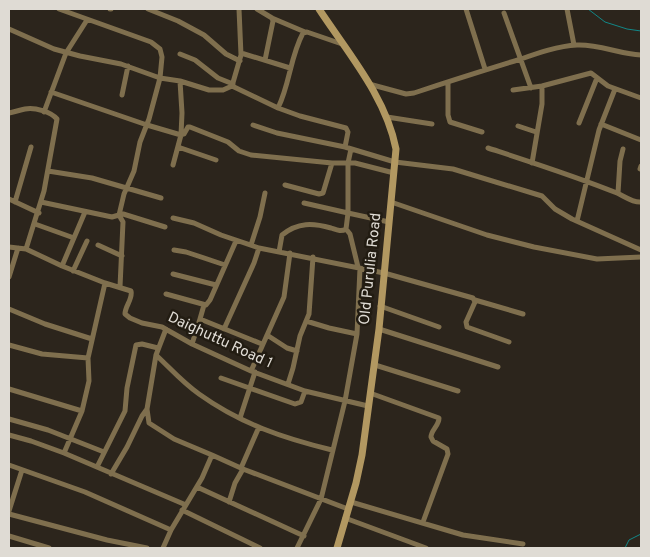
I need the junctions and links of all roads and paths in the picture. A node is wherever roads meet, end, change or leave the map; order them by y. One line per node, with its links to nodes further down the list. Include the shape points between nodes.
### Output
1 (58, 9): 10 (street)
2 (148, 9): 21 (street, via 204,35 226,54)
3 (239, 9): 15 (street)
4 (257, 9): 9 (street)
5 (319, 9): 13 (main road, Old Purulia Road)
6 (466, 9): 24 (street)
7 (566, 9): 14 (street)
8 (504, 14): 19 (street)
9 (272, 18): 12 (street); 20 (street)
10 (87, 20): 16 (street); 25 (street, via 157,45 162,63)
11 (9, 29): 16 (street)
12 (305, 32): 13 (street); 23 (street)
13 (342, 44): 29 (main road, Old Purulia Road)
14 (574, 45): 18 (street); 19 (street)
15 (241, 52): 20 (street); 21 (street)
16 (66, 53): 22 (street); 35 (street)
17 (180, 54): 30 (street, via 195,60)
18 (641, 55)
19 (520, 59): 24 (street); 32 (street)
20 (265, 60): 23 (street)
21 (240, 61): 30 (street)
22 (128, 66): 25 (street); 36 (street)
23 (290, 68): 38 (street)
24 (485, 70): 28 (street)
25 (160, 78): 27 (street); 45 (street)
26 (597, 78): 31 (street, via 588,73); 33 (street); 42 (street)
27 (177, 81): 30 (street, via 213,91 228,89); 50 (street)
28 (448, 82): 29 (street, via 410,94); 48 (street, via 450,122)
29 (369, 84): 41 (main road, Old Purulia Road)
30 (232, 85): 38 (street)
31 (542, 86): 32 (street); 49 (street)
32 (531, 88): 34 (street)
33 (615, 89): 37 (street); 44 (street)
34 (513, 90)
35 (52, 92): 39 (street); 45 (street)
36 (122, 95)
37 (641, 98)
38 (278, 108): 54 (street, via 346,128)
39 (44, 112): 40 (street, via 29,108); 63 (street, via 57,119)
40 (9, 113)
41 (387, 117): 43 (street); 58 (main road, Old Purulia Road, via 396,149)
42 (579, 123)
43 (432, 124)
44 (602, 124): 51 (street); 65 (street)
45 (147, 125): 50 (street); 67 (street)
46 (254, 125): 54 (street)
47 (518, 126): 49 (street)
48 (482, 132)
49 (536, 132): 61 (street)
50 (182, 135): 53 (street); 59 (street, via 190,127 228,142 245,154)
51 (641, 140)
52 (31, 147): 72 (street)
53 (178, 147): 57 (street); 62 (street)
54 (348, 148): 58 (street); 60 (street)
55 (488, 148): 61 (street)
56 (624, 149): 69 (street)
57 (216, 160)
58 (395, 162): 64 (main road, Old Purulia Road); 82 (street, via 454,169 542,196 554,209)
59 (332, 163): 60 (street); 66 (street, via 323,194)
60 (348, 163): 64 (street); 79 (street)
61 (532, 163): 65 (street)
62 (173, 166)
63 (48, 171): 67 (street); 73 (street)
64 (394, 173): 74 (main road, Old Purulia Road)
65 (587, 182): 69 (street); 82 (street)
66 (285, 185)
67 (126, 187): 70 (street); 80 (street)
68 (265, 193): 91 (street)
69 (618, 193): 76 (street)
70 (161, 198)
71 (9, 199): 72 (street)
72 (15, 202): 78 (street)
73 (42, 202): 77 (street); 78 (street)
74 (391, 202): 83 (main road, Old Purulia Road); 102 (street, via 487,235 534,247 597,259)
75 (304, 203): 79 (street)
76 (641, 203)
77 (85, 212): 80 (street, via 112,217); 87 (street)
78 (39, 213): 84 (street)
79 (348, 213): 83 (street); 86 (street)
80 (120, 214): 85 (street); 100 (street, via 123,222)
81 (173, 218): 89 (street, via 194,223)
82 (577, 221): 97 (street)
83 (389, 222): 107 (main road, Old Purulia Road)
84 (35, 224): 87 (street); 95 (street)
85 (165, 227)
86 (346, 229): 98 (street, via 342,231 312,224 298,226 282,235); 105 (street)
87 (74, 238): 103 (street)
88 (87, 241): 106 (street)
89 (236, 241): 91 (street); 104 (street)
90 (98, 245): 100 (street)
91 (251, 245): 94 (street)
92 (9, 247): 93 (street)
93 (18, 248): 95 (street); 109 (street)
94 (259, 248): 98 (street); 123 (street)
95 (26, 249): 103 (street)
96 (174, 250): 104 (street)
97 (641, 250)
98 (279, 252): 99 (street)
99 (290, 253): 101 (street); 126 (street, via 284,296)
100 (122, 256): 112 (street)
101 (313, 257): 105 (street); 120 (street)
102 (641, 257)
103 (62, 266): 106 (street)
104 (225, 266): 111 (street)
105 (360, 268): 107 (street); 125 (street)
106 (73, 271): 110 (street)
107 (384, 273): 114 (street); 116 (main road, Old Purulia Road)
108 (173, 274): 111 (street)
109 (9, 277)
110 (105, 283): 112 (street); 127 (street)
111 (216, 285): 115 (street)
112 (120, 287): 122 (street, Daighuttu Road 1, via 132,293 125,311 127,316)
113 (166, 294): 115 (street)
114 (475, 300): 118 (street); 128 (street, via 467,327)
115 (204, 305): 119 (street)
116 (380, 306): 121 (street); 124 (main road, Old Purulia Road)
117 (9, 310): 127 (street)
118 (524, 314)
119 (200, 319): 123 (street); 129 (street)
120 (306, 321): 125 (street); 133 (street)
121 (439, 327)
122 (166, 329): 129 (street, Daighuttu Road 1); 132 (street)
123 (224, 329): 130 (street)
124 (379, 329): 136 (main road, Old Purulia Road); 137 (street)
125 (357, 334): 146 (street)
126 (267, 335): 130 (street); 133 (street)
127 (92, 339): 135 (street)
128 (509, 342)
129 (192, 344): 138 (street, Daighuttu Road 1)
130 (262, 344): 138 (street)
131 (9, 345): 135 (street, via 42,354)
132 (158, 348): 134 (street); 156 (street, via 136,345 124,411)
133 (297, 352): 140 (street)
134 (156, 355): 148 (street); 150 (street, via 200,395)
135 (88, 358): 149 (street)
136 (375, 365): 144 (street); 145 (main road, Old Purulia Road)
137 (498, 367)
138 (253, 372): 140 (street, Daighuttu Road 1); 141 (street)
139 (221, 378): 141 (street)
140 (288, 384): 143 (street, Daighuttu Road 1)
141 (250, 389): 143 (street, via 298,404); 150 (street)
142 (9, 390): 149 (street)
143 (305, 391): 146 (street, Daighuttu Road 1)
144 (458, 391)
145 (370, 393): 147 (main road, Old Purulia Road); 174 (street, via 439,418 431,437 448,450 448,454)
146 (345, 401): 147 (street, Daighuttu Road 1); 155 (street)
147 (368, 406): 170 (main road, Old Purulia Road, via 362,455)
148 (148, 409): 158 (street, via 148,420 152,426); 163 (street)
149 (82, 411): 154 (street)
150 (240, 418): 152 (street)
151 (9, 419): 154 (street)
152 (259, 427): 155 (street, via 288,439); 161 (street)
153 (9, 435): 157 (street)
154 (70, 438): 156 (street); 157 (street)
155 (332, 450): 167 (street)
156 (104, 452): 160 (street)
157 (64, 453): 160 (street)
158 (212, 456): 161 (street); 166 (street)
159 (9, 466): 162 (street)
160 (97, 467): 163 (street)
161 (242, 469): 167 (street); 168 (street)
162 (22, 470): 165 (street); 175 (street, via 85,492)
163 (110, 474): 169 (street)
164 (9, 484): 165 (street)
165 (16, 486): 172 (street)
166 (197, 487): 168 (street); 169 (street)
167 (321, 499): 170 (street); 177 (street)
168 (229, 502): 177 (street)
169 (186, 505): 171 (street)
170 (350, 505): 173 (main road, Old Purulia Road); 174 (street)
171 (182, 510): 175 (street); 183 (street)
172 (9, 513): 180 (street)
173 (345, 518): 185 (main road, Old Purulia Road); 186 (street)
174 (424, 522): 178 (street, via 462,535)
175 (171, 530): 182 (street)
176 (9, 536): 179 (street)
177 (304, 536): 184 (street)
178 (523, 544)
179 (49, 548)
180 (138, 548): 181 (street)
181 (147, 548)
182 (163, 548)
183 (260, 548)
184 (297, 548)
185 (336, 548)
186 (426, 548)

